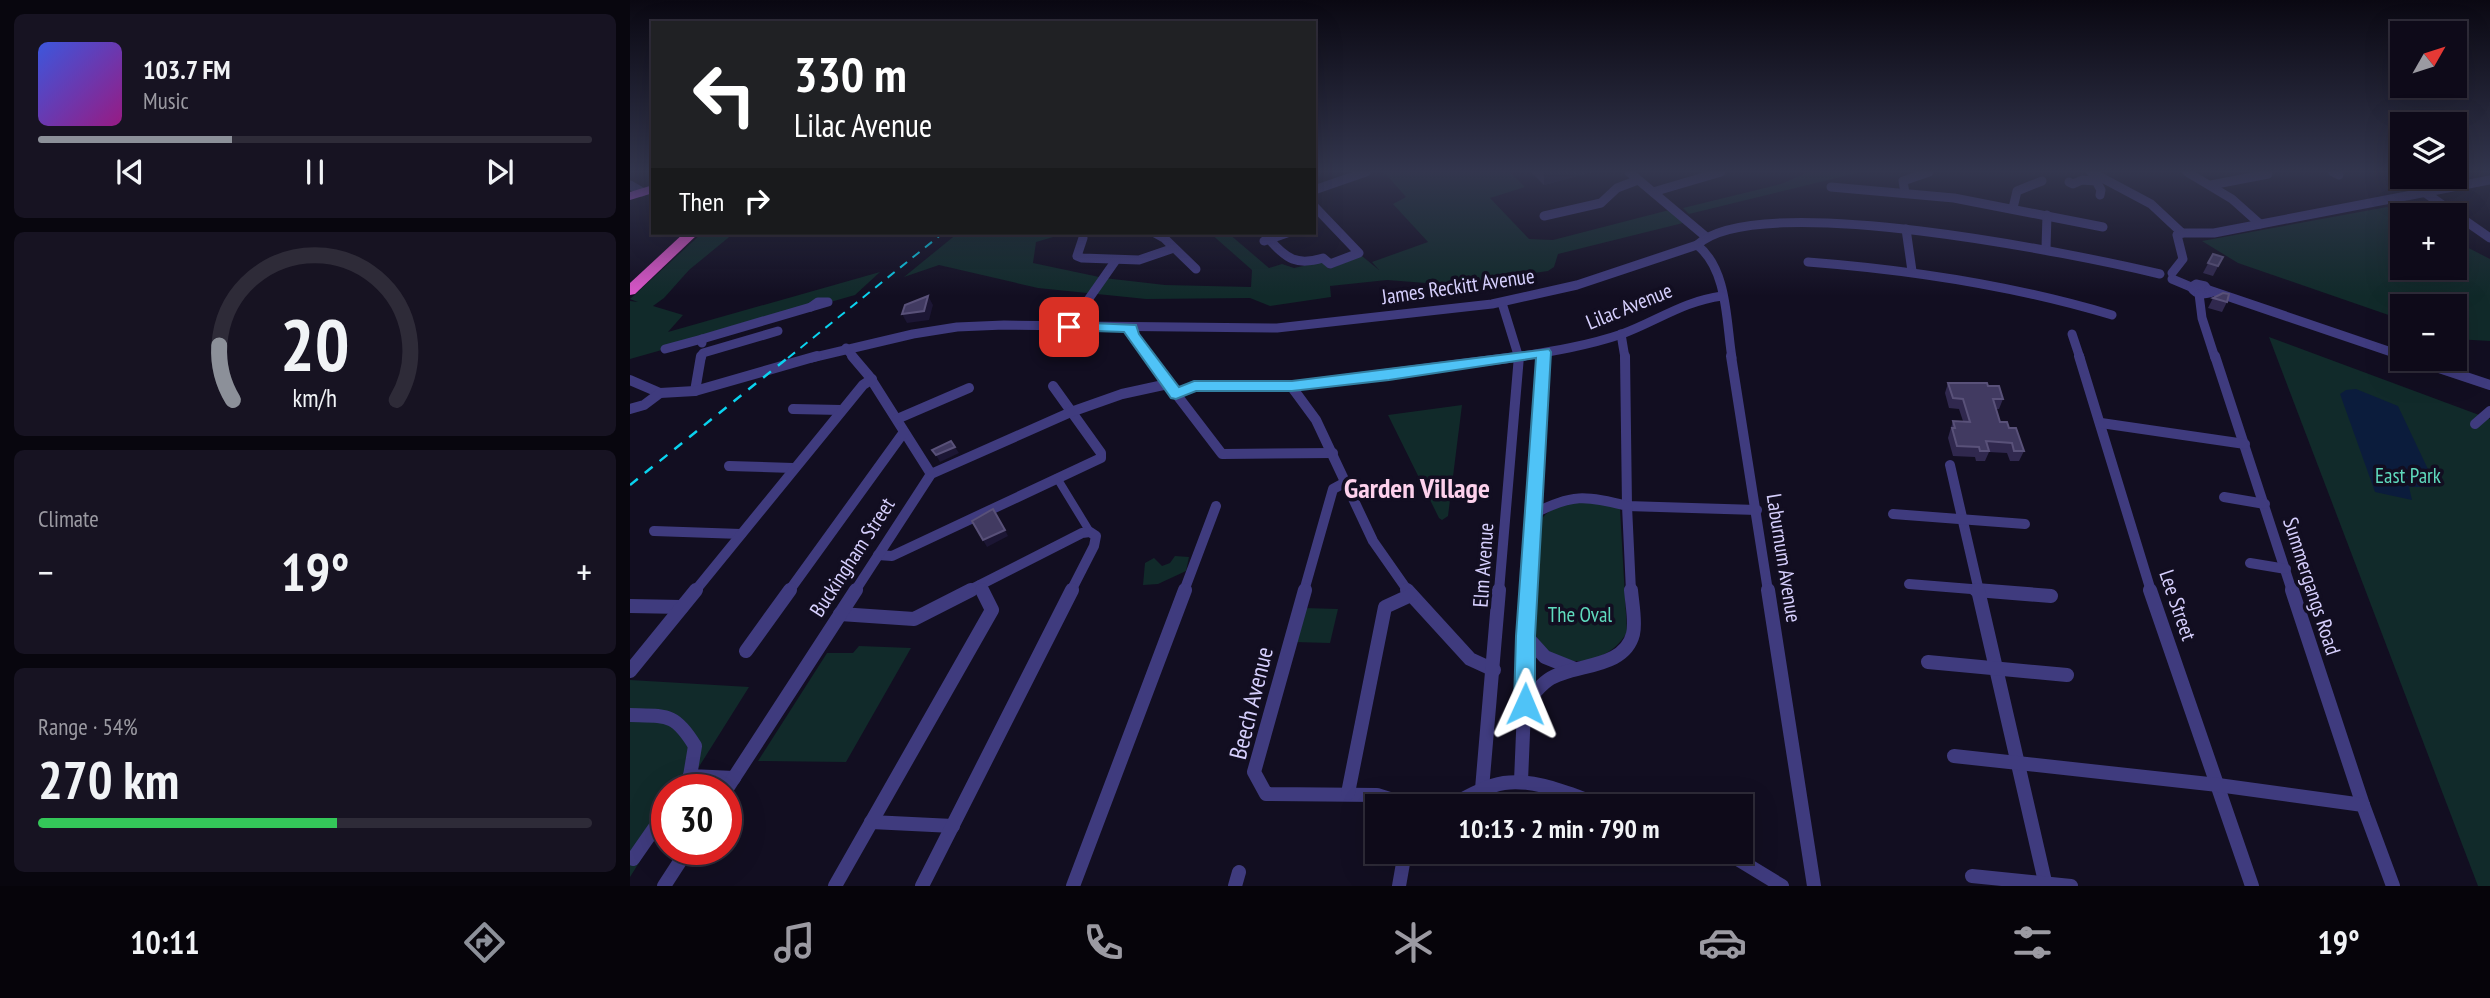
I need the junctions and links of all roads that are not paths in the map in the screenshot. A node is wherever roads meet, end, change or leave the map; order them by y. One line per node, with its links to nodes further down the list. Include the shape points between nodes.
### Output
1 (1321, 213): 11 (street)
2 (1554, 213): 10 (street)
3 (1674, 213): 22 (street, Laburnum Avenue)
4 (2039, 213): 9 (street)
5 (2161, 213): 16 (street)
6 (2248, 213): 13 (street)
7 (2315, 213): 13 (street)
8 (2456, 213): 20 (street)
9 (2047, 215): 14 (street); 24 (street)
10 (1542, 216)
11 (1326, 219): 12 (street); 19 (street, via 1359,253 1330,264 1323,258 1293,263 1267,240)
12 (1316, 222)
13 (2260, 224): 16 (street, via 2214,233)
14 (2103, 227)
15 (1906, 229): 22 (street, James Reckitt Avenue, via 1786,223 1752,226); 24 (street, James Reckitt Avenue); 28 (street)
16 (2182, 233): 29 (street, via 2177,235 2183,259)
17 (690, 235): 31 (highway)
18 (1159, 235): 23 (street)
19 (1280, 235)
20 (2488, 235)
21 (1083, 237): 25 (street, via 1077,256)
22 (1701, 240): 32 (street, Laburnum Avenue, via 1714,260); 33 (street, James Reckitt Avenue, via 1577,285)
23 (1174, 248): 25 (street, via 1139,260); 27 (street)
24 (2046, 248): 29 (street, James Reckitt Avenue)
25 (1116, 260): 36 (street)
26 (1813, 261): 28 (street)
27 (1196, 270)
28 (1912, 271): 35 (street, via 2030,291)
29 (2174, 274): 30 (street, James Reckitt Avenue)
30 (2198, 291): 47 (street, James Reckitt Avenue, via 2221,293); 70 (street, Summergangs Road)
31 (630, 292)
32 (1722, 296): 40 (street, Lilac Avenue, via 1697,299); 82 (street, Laburnum Avenue)
33 (1502, 303): 38 (street, James Reckitt Avenue, via 1277,328); 49 (street, Elm Avenue)
34 (810, 308): 42 (street)
35 (2112, 315)
36 (1069, 327): 37 (street, James Reckitt Avenue); 44 (street, James Reckitt Avenue, via 957,327)
37 (1131, 328): 38 (street, James Reckitt Avenue); 43 (street)
38 (1158, 328): 43 (street)
39 (778, 331): 48 (street)
40 (1621, 334): 46 (street, Lilac Avenue); 81 (street, via 1625,348)
41 (2072, 334): 67 (street, Lee Street)
42 (702, 339): 45 (street); 48 (street)
43 (1139, 344): 53 (street)
44 (846, 348): 51 (street); 58 (street, James Reckitt Avenue)
45 (665, 349)
46 (1544, 352): 49 (street, Lilac Avenue); 83 (street)
47 (2390, 352)
48 (703, 353): 58 (street)
49 (1518, 356): 56 (street, Lilac Avenue); 106 (street, Elm Avenue)
50 (2448, 371): 54 (street)
51 (872, 379): 63 (street); 66 (street)
52 (630, 380): 59 (street)
53 (1168, 384): 60 (street); 65 (street)
54 (2490, 385)
55 (1053, 386): 65 (street)
56 (1292, 386): 60 (street, Lilac Avenue, via 1194,386); 71 (street)
57 (969, 388): 66 (street)
58 (695, 391): 59 (street, James Reckitt Avenue)
59 (660, 393): 61 (street)
60 (1176, 394): 71 (street, via 1223,454)
61 (630, 409)
62 (793, 409): 63 (street)
63 (841, 410): 74 (street)
64 (2490, 411): 68 (street)
65 (1071, 412): 75 (street); 76 (street, via 1101,458)
66 (897, 419): 69 (street)
67 (2101, 422): 70 (street); 116 (street, Lee Street, via 2145,575)
68 (2474, 424)
69 (904, 432): 75 (street); 102 (street)
70 (2245, 444): 79 (street, Summergangs Road)
71 (1333, 453): 77 (street)
72 (1950, 465): 85 (street)
73 (729, 466): 74 (street)
74 (793, 468): 89 (street)
75 (931, 474): 90 (street, Buckingham Street)
76 (1057, 478): 88 (street); 90 (street, via 892,556)
77 (1346, 482): 96 (street, via 1373,541); 118 (street, Beech Avenue, via 1333,489 1254,772 1266,794 1309,797)
78 (2224, 497): 79 (street)
79 (2265, 504): 92 (street, Summergangs Road)
80 (1216, 506): 135 (street)
81 (1627, 506): 82 (street); 83 (street, via 1586,495 1563,498); 105 (street, via 1633,634 1627,648 1606,663)
82 (1757, 510): 138 (street, Laburnum Avenue)
83 (1533, 514): 101 (street)
84 (1893, 514): 85 (street)
85 (1963, 520): 86 (street); 95 (street)
86 (2025, 524)
87 (654, 531): 89 (street)
88 (1086, 532): 94 (street); 124 (street, via 1096,536 1094,546)
89 (741, 534): 99 (street)
90 (878, 555): 100 (street, Buckingham Street)
91 (2250, 563): 92 (street)
92 (2286, 569): 122 (street, Summergangs Road)
93 (1909, 584): 95 (street)
94 (981, 585): 100 (street, via 914,619); 123 (street, via 992,610)
95 (1978, 589): 97 (street); 104 (street)
96 (1411, 595): 106 (street, via 1470,659); 118 (street, via 1385,607)
97 (2051, 596)
98 (630, 606): 99 (street)
99 (682, 607): 107 (street)
100 (840, 614): 114 (street, Buckingham Street)
101 (1526, 636): 105 (street, via 1545,657); 109 (street)
102 (746, 651)
103 (1928, 662): 104 (street)
104 (1996, 668): 108 (street); 112 (street)
105 (1574, 669): 109 (street, via 1549,680)
106 (1494, 670): 117 (street, Elm Avenue)
107 (630, 671)
108 (2067, 675)
109 (1525, 704): 115 (street)
110 (630, 715): 113 (street, via 663,716 682,725 695,746)
111 (1954, 756): 112 (street)
112 (2020, 762): 116 (street); 131 (street)
113 (690, 774)
114 (736, 774)
115 (1521, 782): 117 (street); 121 (street)
116 (2218, 785): 122 (street); 140 (street, Lee Street)
117 (1482, 789): 120 (street)
118 (1348, 793): 119 (street, Beech Avenue)
119 (1375, 794)
120 (1473, 794)
121 (1562, 794)
122 (2364, 805): 141 (street, Summergangs Road)
123 (871, 822): 124 (street); 133 (street)
124 (953, 826): 134 (street)
125 (651, 833): 126 (street)
126 (633, 859)
127 (1403, 864): 136 (street)
128 (1746, 864): 137 (street)
129 (678, 865): 132 (street)
130 (1972, 876): 131 (street)
131 (2046, 884): 139 (street)
132 (664, 886)
133 (835, 886)
134 (922, 886)
135 (1073, 886)
136 (1399, 886)
137 (1782, 886)
138 (1814, 886)
139 (2071, 886)
140 (2252, 886)
141 (2393, 886)

